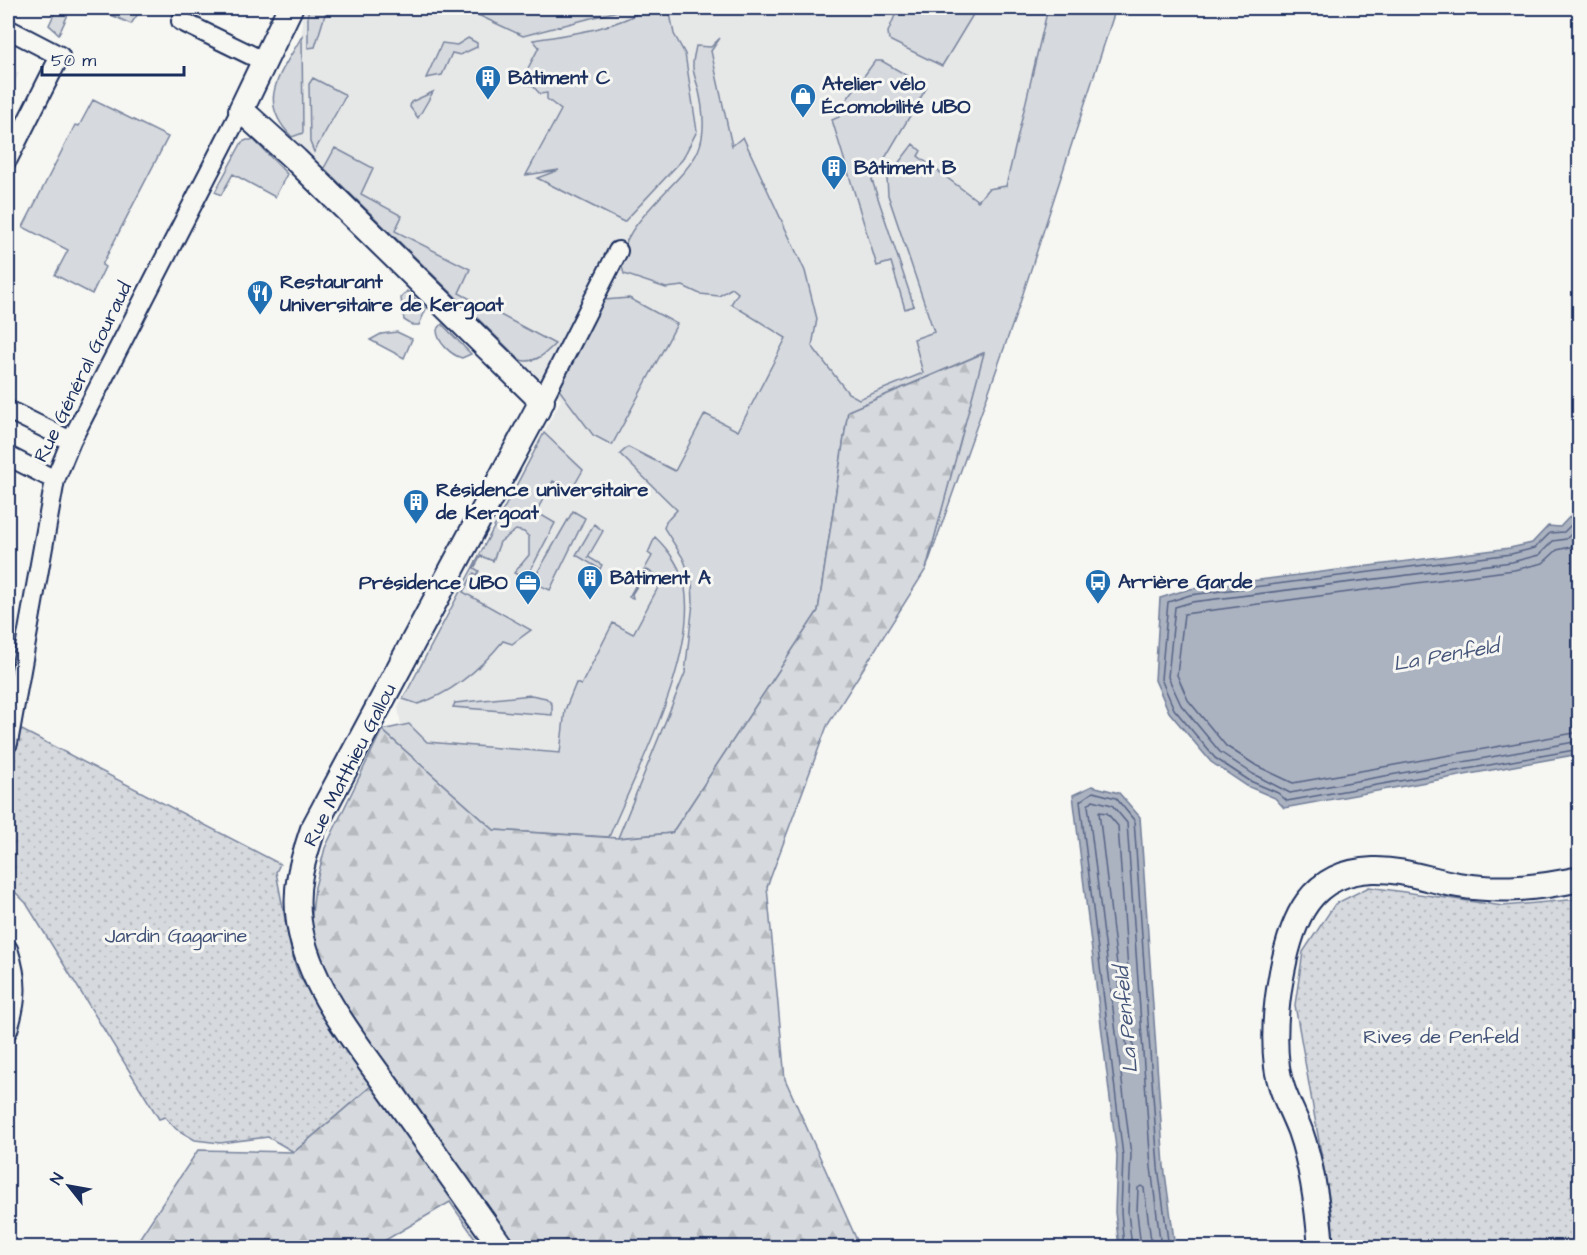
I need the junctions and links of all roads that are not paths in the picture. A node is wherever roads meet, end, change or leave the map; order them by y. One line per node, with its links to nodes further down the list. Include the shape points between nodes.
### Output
1 (290, 8): 4 (street)
2 (181, 21): 4 (street)
3 (8, 29): 6 (street, via 60,56)
4 (265, 62): 5 (street)
5 (241, 110): 8 (street); 10 (street, Rue Général Gouraud)
6 (8, 159)
7 (618, 251): 8 (street)
8 (542, 401): 17 (street, Rue Matthieu Gallou, via 313,829 297,879 299,923 322,987 352,1037)
9 (8, 410): 10 (street)
10 (71, 441): 12 (street, Rue Général Gouraud)
11 (8, 456): 12 (street)
12 (54, 480): 13 (street, Rue Général Gouraud)
13 (8, 743)
14 (1580, 879): 18 (street, via 1540,888 1494,890 1393,870 1370,870 1326,884 1312,894 1300,911 1290,933 1275,1029 1278,1069 1300,1132 1317,1207)
15 (8, 949): 16 (street, via 17,976)
16 (8, 1030)
17 (502, 1248)
18 (1321, 1248)

